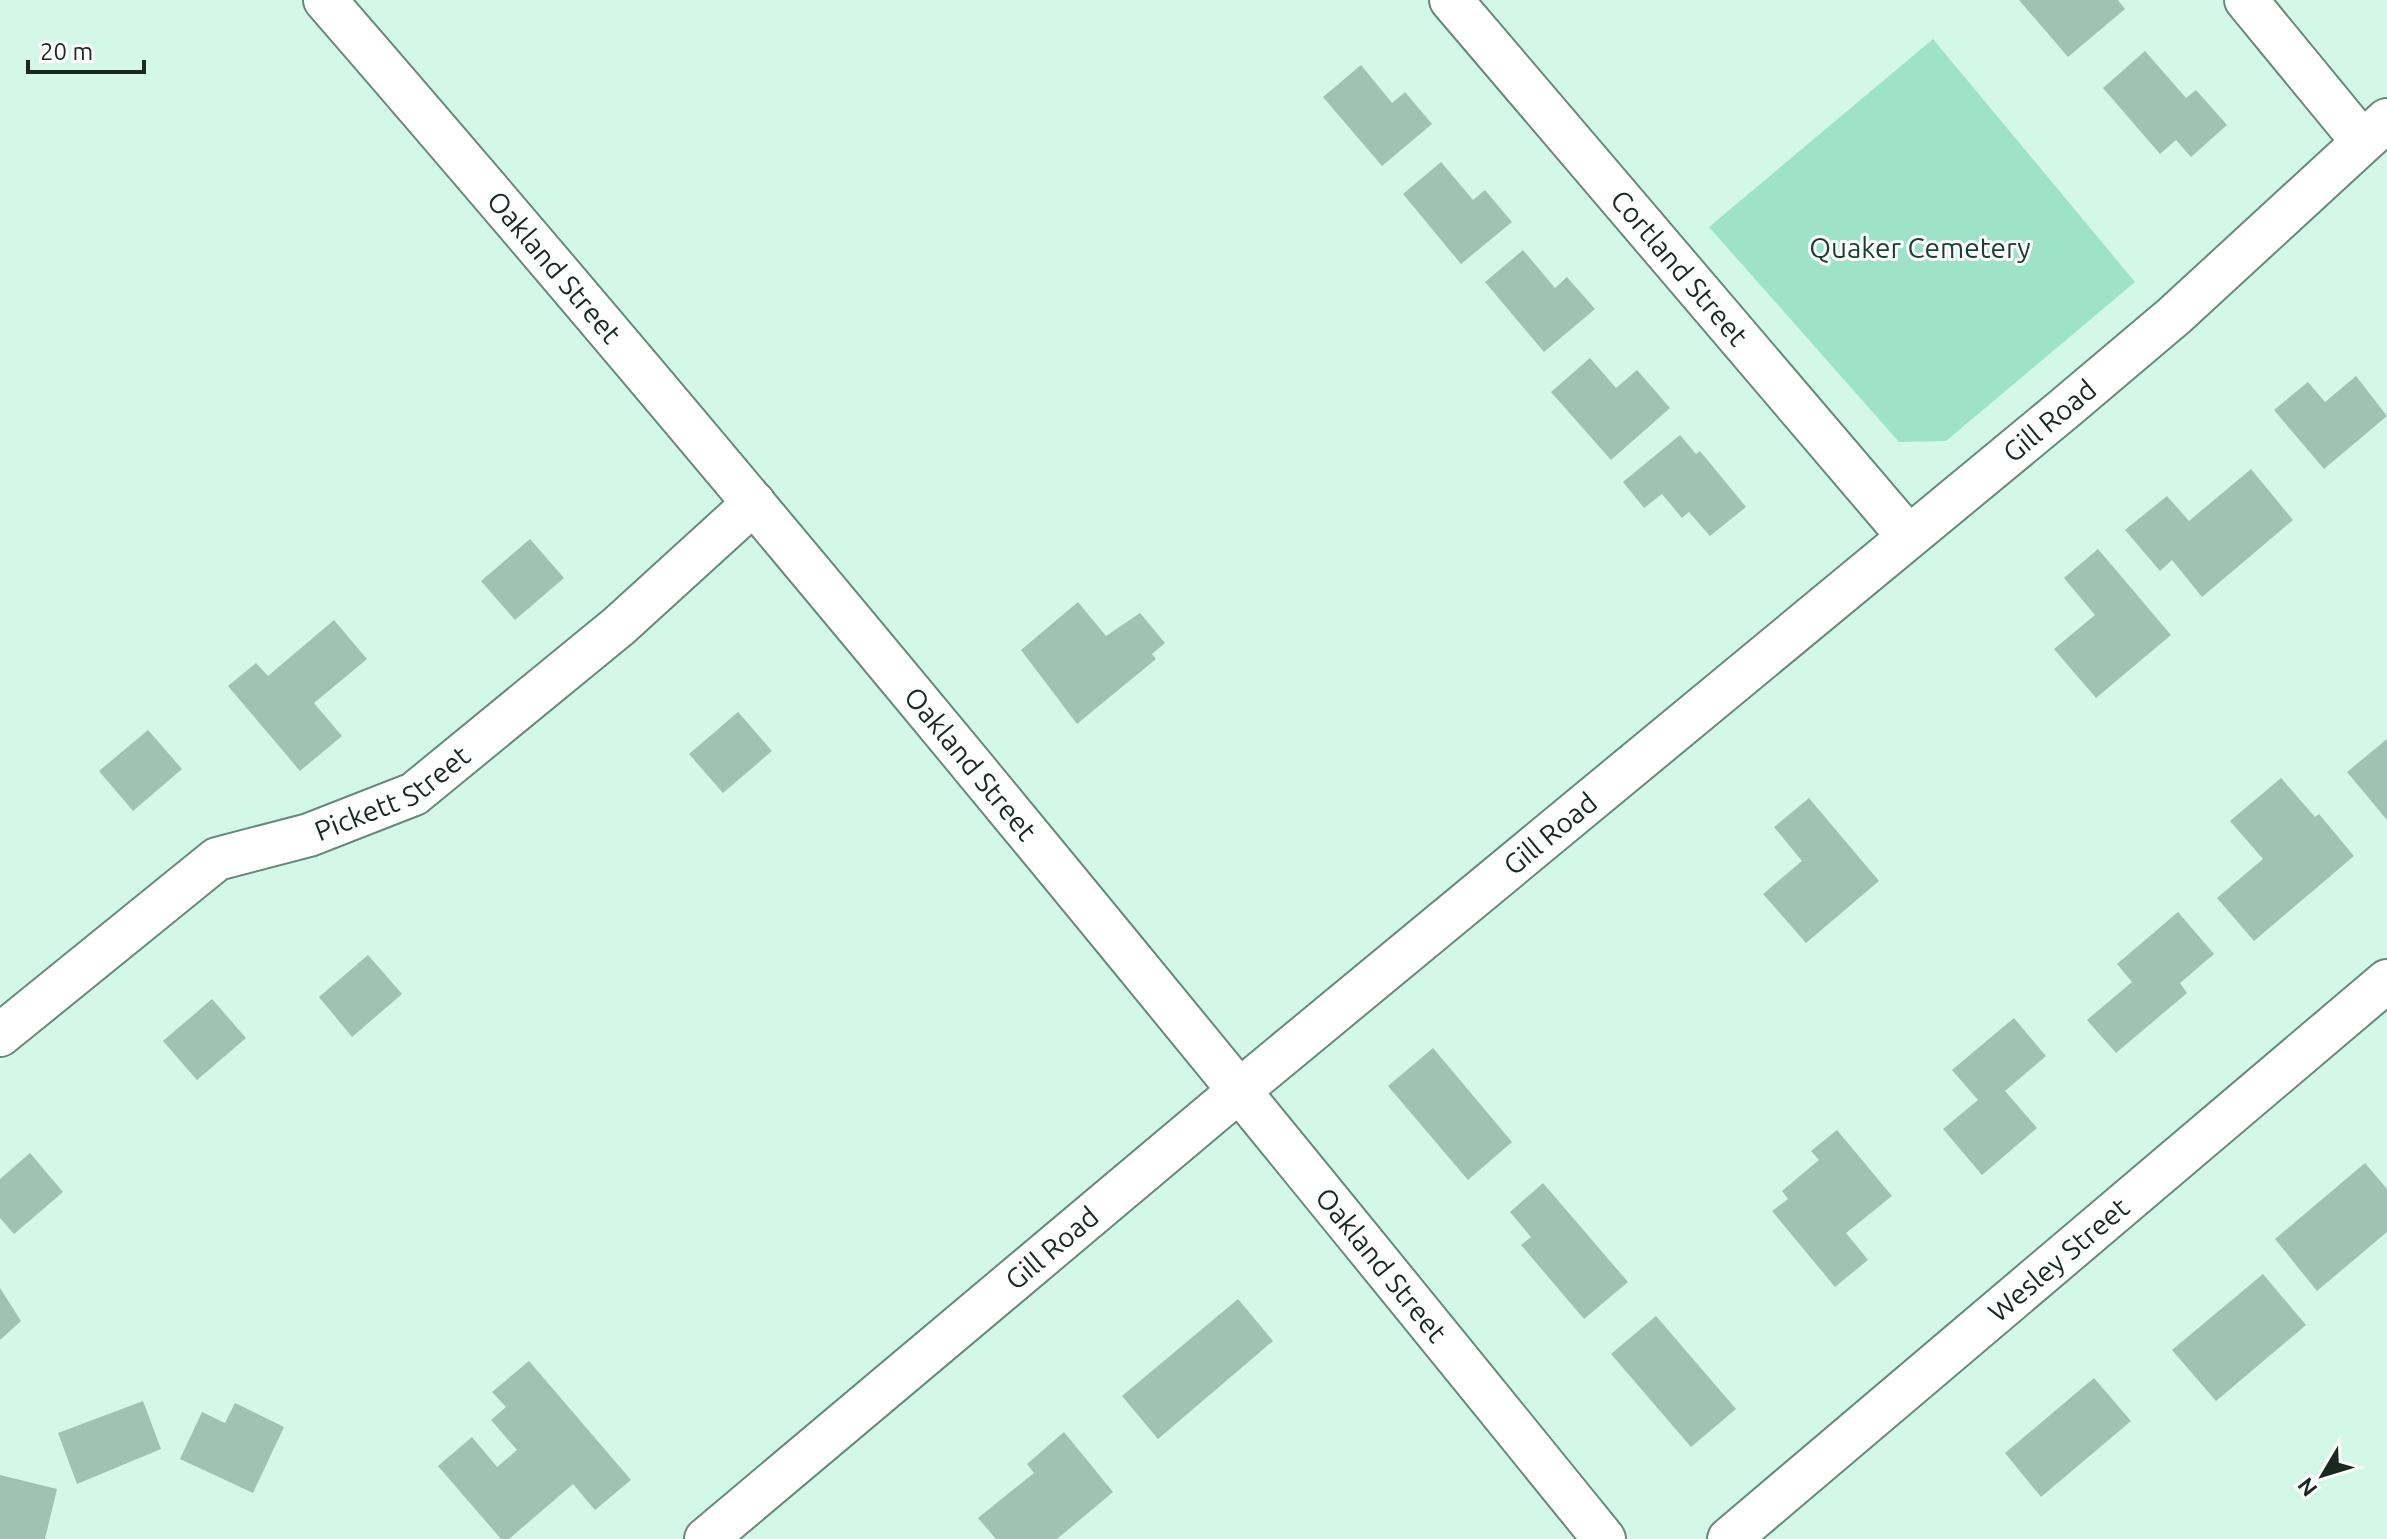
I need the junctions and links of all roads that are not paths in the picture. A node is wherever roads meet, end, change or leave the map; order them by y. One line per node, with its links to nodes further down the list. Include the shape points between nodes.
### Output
1 (325, 0): 5 (street, Oakland Street)
2 (1451, 0): 6 (street, Cortland Street)
3 (2246, 0): 4 (street)
4 (2375, 130): 6 (street, Gill Road, via 2174,316)
5 (754, 503): 8 (street, Pickett Street, via 619,626 414,794 309,835 217,859); 9 (street, Oakland Street)
6 (1908, 536): 9 (street, Gill Road)
7 (2387, 981): 12 (street, Wesley Street)
8 (0, 1035)
9 (1240, 1090): 10 (street, Gill Road); 11 (street, Oakland Street)
10 (706, 1539)
11 (1604, 1539)
12 (1729, 1539)

